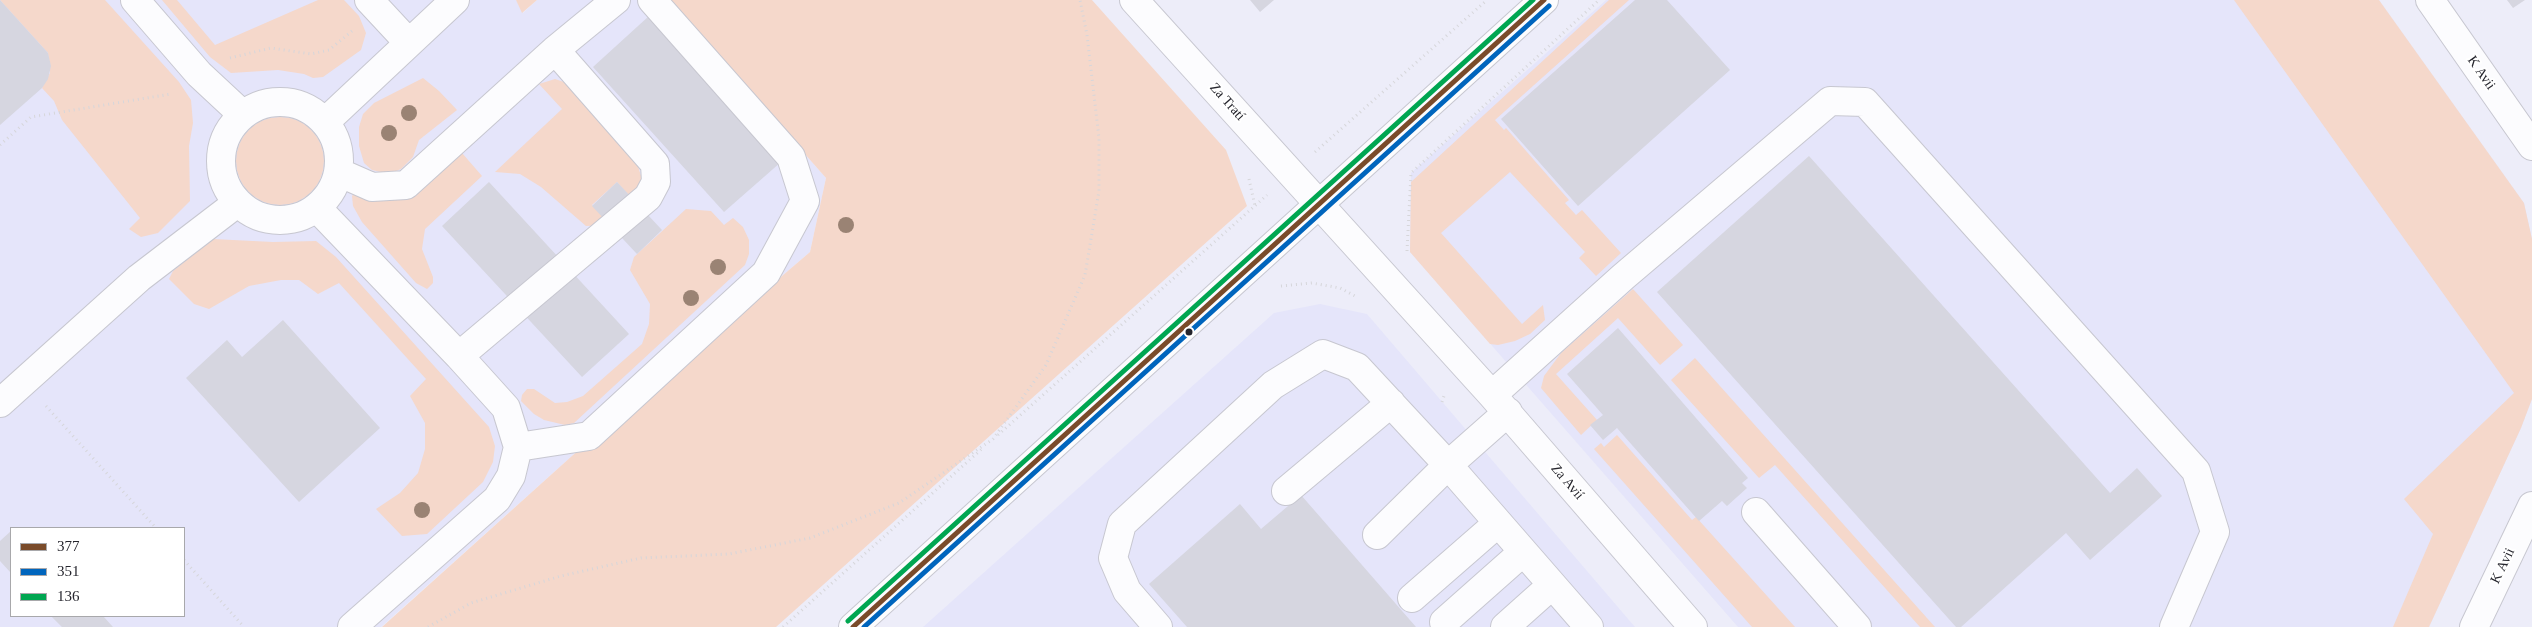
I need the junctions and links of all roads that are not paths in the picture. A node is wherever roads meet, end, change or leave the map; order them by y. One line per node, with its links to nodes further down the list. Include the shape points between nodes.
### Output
1 (135, 0): 11 (street, via 199,74)
2 (455, 0): 9 (street)
3 (616, 0): 10 (street)
4 (652, 0): 22 (street, via 791,157 805,201 766,273 589,436)
5 (1134, 0): 16 (street, Za Tratí)
6 (1544, 0): 16 (street)
7 (2430, 0): 13 (street, K Avii)
8 (373, 5): 9 (street)
9 (409, 43): 12 (street)
10 (555, 50): 14 (street, via 406,185 372,187); 18 (street, via 655,164 656,182 648,197)
11 (242, 114): 12 (street, via 258,105 276,101 312,110); 15 (street, via 229,129 221,148 220,168 225,187)
12 (325, 122): 14 (street, via 337,146)
13 (2532, 146)
14 (338, 172): 17 (street, via 331,191)
15 (237, 203): 17 (street, via 251,214 276,220 302,217); 19 (street, via 139,278)
16 (1320, 204): 21 (street, Za Avií); 34 (street)
17 (317, 208): 18 (street)
18 (459, 356): 22 (street, via 506,408)
19 (0, 403)
20 (1391, 403): 23 (street); 24 (street); 35 (street, via 1357,367 1324,354 1273,385 1122,524 1113,558 1126,591)
21 (1500, 404): 23 (street); 38 (street, Za Avií); 40 (street, via 1623,277 1830,101 1865,102 2196,471 2215,532)
22 (518, 447): 33 (street, via 511,476 497,499)
23 (1448, 465): 27 (street); 28 (street)
24 (1286, 491)
25 (2532, 506): 41 (street, K Avii)
26 (1756, 512): 39 (street)
27 (1498, 523): 29 (street); 31 (street)
28 (1377, 536)
29 (1523, 552): 30 (street); 32 (street)
30 (1552, 585): 36 (street); 37 (street)
31 (1412, 598)
32 (1444, 622)
33 (352, 627)
34 (853, 627)
35 (1158, 627)
36 (1505, 627)
37 (1589, 627)
38 (1693, 627)
39 (1858, 627)
40 (2174, 627)
41 (2474, 627)

